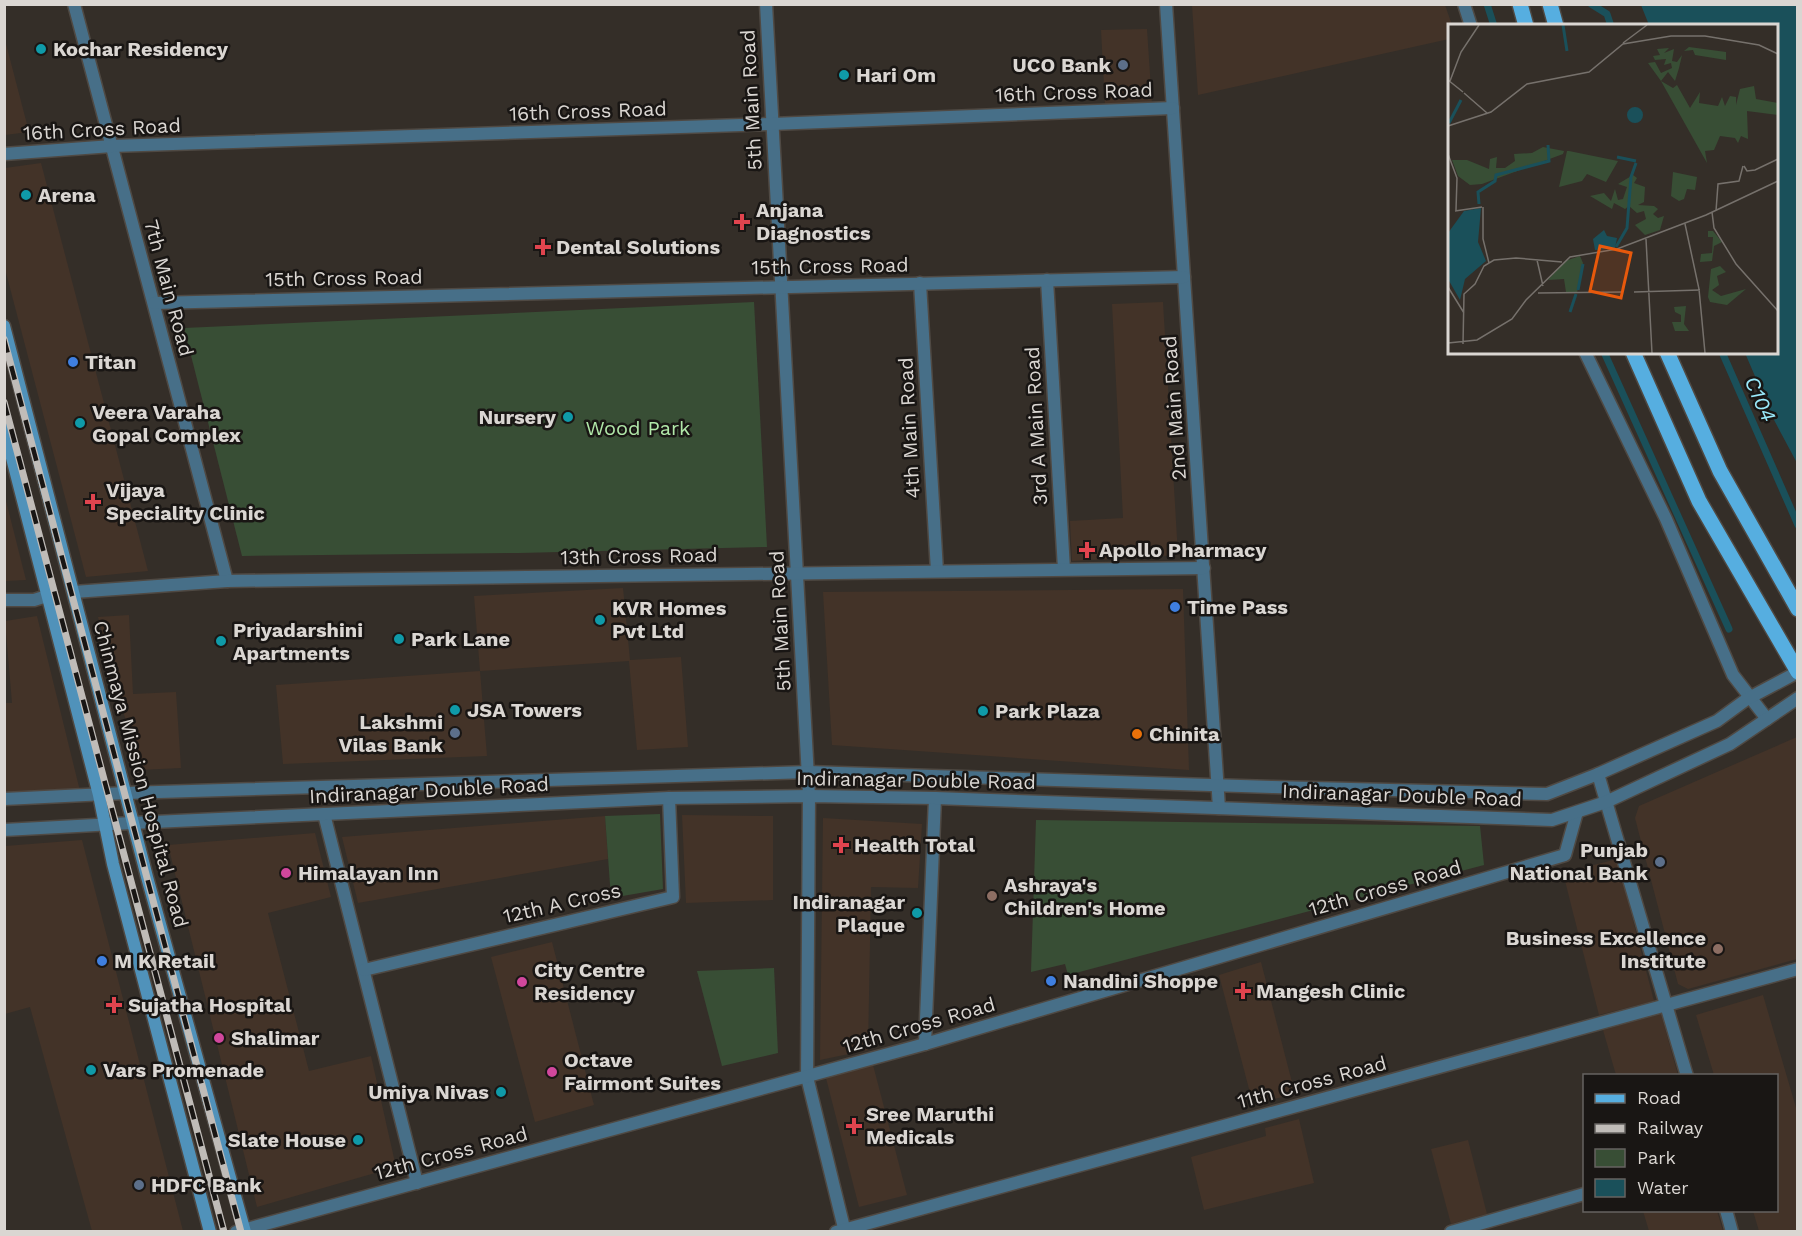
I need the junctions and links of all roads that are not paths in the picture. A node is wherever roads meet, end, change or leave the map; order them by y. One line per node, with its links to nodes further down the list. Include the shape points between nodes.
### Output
1 (74, 4): 12 (street, 7th Main Road)
2 (766, 4): 11 (street, 5th Main Road)
3 (1166, 4): 10 (street, 2nd Main Road)
4 (1464, 4): 7 (street)
5 (1520, 4): 8 (main road)
6 (1550, 4): 9 (main road)
7 (1470, 24)
8 (1525, 24)
9 (1555, 24)
10 (1173, 108): 11 (street, 16th Cross Road); 14 (street, 2nd Main Road)
11 (772, 124): 12 (street, 16th Cross Road); 17 (street, 5th Main Road)
12 (112, 146): 13 (street, 16th Cross Road); 18 (street, 7th Main Road)
13 (4, 154)
14 (1184, 277): 15 (street, 15th Cross Road); 25 (street, 2nd Main Road)
15 (1047, 280): 16 (street, 15th Cross Road); 26 (street, 3rd A Main Road)
16 (920, 283): 17 (street, 15th Cross Road); 27 (street, 4th Main Road)
17 (781, 286): 18 (street, 15th Cross Road); 28 (street, 5th Main Road)
18 (154, 303): 29 (street, 7th Main Road)
19 (4, 326): 30 (main road, Chinmaya Mission Hospital Road)
20 (1586, 354): 35 (street, via 1666,519 1733,675)
21 (1634, 354): 34 (main road, via 1699,501)
22 (1668, 354): 33 (main road, via 1720,471)
23 (4, 427): 24 (main road)
24 (7, 448): 31 (main road)
25 (1204, 568): 26 (street, 13th Cross Road); 40 (street, 2nd Main Road)
26 (1064, 569): 27 (street, 13th Cross Road)
27 (937, 571): 28 (street, 13th Cross Road)
28 (798, 573): 29 (street, 13th Cross Road); 38 (street, 5th Main Road)
29 (227, 581): 30 (street, 13th Cross Road)
30 (74, 592): 41 (main road, Chinmaya Mission Hospital Road)
31 (47, 596): 32 (street); 42 (main road)
32 (4, 600)
33 (1797, 609)
34 (1797, 672): 35 (street, Indiranagar Double Road)
35 (1750, 697): 37 (street); 39 (street, Indiranagar Double Road, via 1717,721)
36 (1797, 698): 37 (street, Indiranagar Double Road)
37 (1767, 719): 47 (street, Indiranagar Double Road, via 1730,744)
38 (808, 772): 40 (street, Indiranagar Double Road); 41 (street, Indiranagar Double Road); 43 (street, 5th Main Road)
39 (1598, 774): 40 (street, Indiranagar Double Road, via 1547,794); 47 (street)
40 (1217, 785): 48 (street, 2nd Main Road)
41 (126, 793): 42 (street, Indiranagar Double Road); 51 (main road, Chinmaya Mission Hospital Road)
42 (99, 795): 46 (street, Indiranagar Double Road); 52 (main road)
43 (809, 796): 44 (street, Indiranagar Double Road); 45 (street, Indiranagar Double Road); 59 (street, 5th Main Road)
44 (669, 798): 50 (street, Indiranagar Double Road); 55 (street, 12th A Cross, via 673,897)
45 (935, 798): 48 (street, Indiranagar Double Road); 57 (street)
46 (4, 799)
47 (1606, 802): 49 (street, Indiranagar Double Road); 56 (street)
48 (1219, 808): 49 (street, Indiranagar Double Road, via 1552,820)
49 (1577, 812): 57 (street, 12th Cross Road, via 1565,855)
50 (324, 814): 51 (street, Indiranagar Double Road); 55 (street)
51 (132, 823): 52 (street, Indiranagar Double Road); 63 (main road, Chinmaya Mission Hospital Road)
52 (104, 825): 53 (street, Indiranagar Double Road); 65 (main road)
53 (4, 830)
54 (1797, 969): 56 (street, 11th Cross Road)
55 (364, 970): 60 (street)
56 (1666, 1006): 58 (street); 64 (street, 11th Cross Road)
57 (925, 1044): 59 (street, 12th Cross Road)
58 (1686, 1074)
59 (807, 1077): 60 (street, 12th Cross Road); 64 (street, 5th Main Road)
60 (417, 1183): 63 (street, 12th Cross Road)
61 (1583, 1194): 66 (street)
62 (1727, 1212): 67 (street)
63 (242, 1231)
64 (842, 1231)
65 (210, 1232)
66 (1451, 1232)
67 (1732, 1232)

